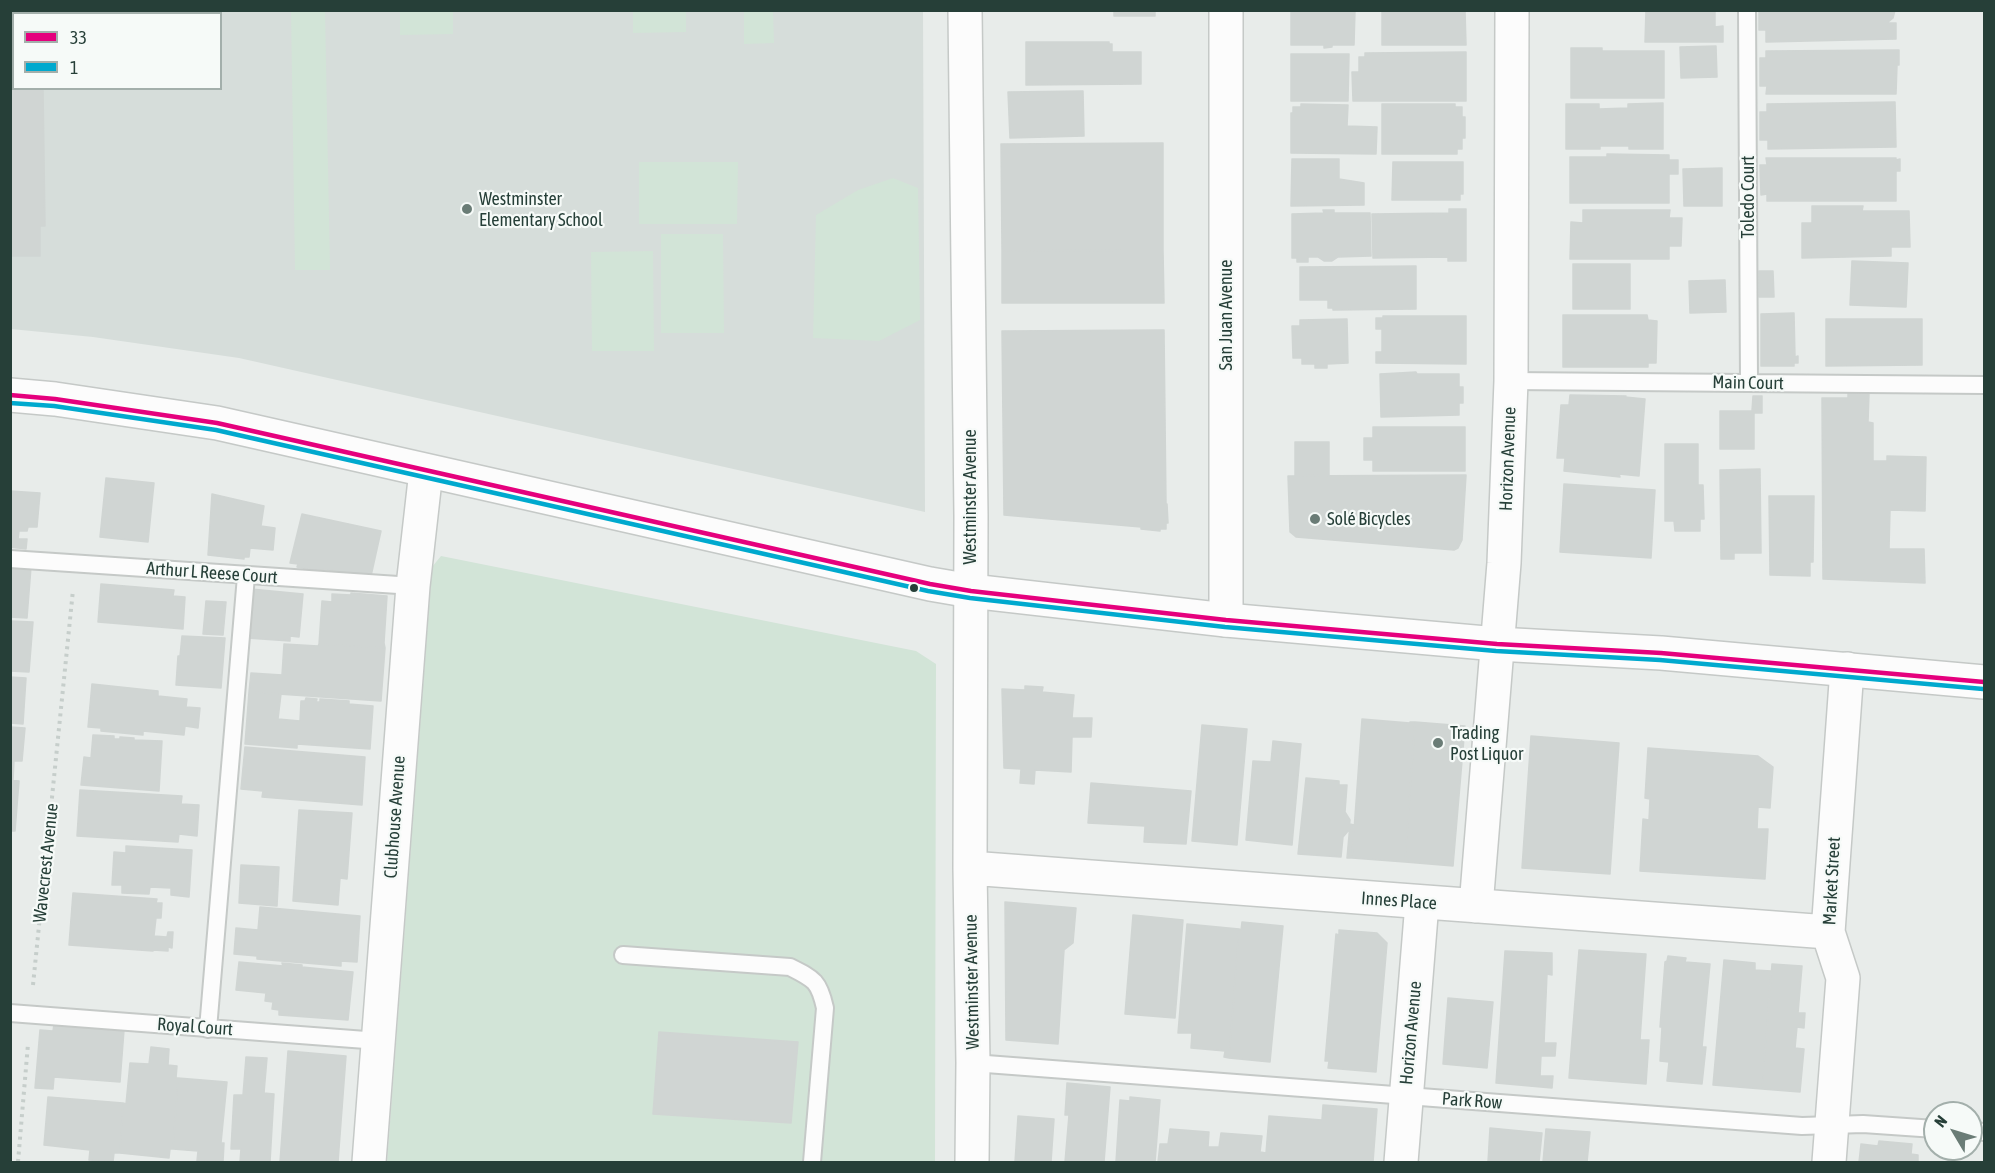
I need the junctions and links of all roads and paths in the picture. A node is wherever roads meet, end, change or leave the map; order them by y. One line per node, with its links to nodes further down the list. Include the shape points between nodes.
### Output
1 (965, 10): 14 (street, Westminster Avenue)
2 (1226, 10): 15 (street, San Juan Avenue)
3 (1512, 10): 5 (street, Horizon Avenue)
4 (1747, 10): 6 (lane, Toledo Court)
5 (1510, 381): 6 (lane, Main Court); 16 (street, Horizon Avenue)
6 (1749, 383): 7 (lane, Main Court)
7 (1984, 385)
8 (10, 395): 9 (street, via 217,423)
9 (426, 471): 13 (street, Clubhouse Avenue); 14 (street)
10 (10, 559): 11 (lane, Arthur L Reese Court)
11 (76, 564): 12 (lane, Arthur L Reese Court); 25 (path, Wavecrest Avenue)
12 (246, 576): 13 (lane, Arthur L Reese Court); 26 (lane)
13 (413, 586): 27 (street, Clubhouse Avenue)
14 (971, 591): 15 (street); 19 (street, Westminster Avenue)
15 (1226, 620): 16 (street)
16 (1497, 644): 17 (street); 21 (street, Horizon Avenue)
17 (1847, 669): 18 (street); 22 (street, Market Street)
18 (1984, 682)
19 (970, 868): 20 (street, Innes Place); 28 (street, Westminster Avenue)
20 (1422, 903): 21 (street, Innes Place); 29 (street, Horizon Avenue)
21 (1476, 906): 22 (street, Innes Place)
22 (1828, 932): 30 (street, Market Street, via 1843,978)
23 (623, 955): 34 (lane, via 790,967 810,977 820,989 825,1008)
24 (10, 1013): 25 (lane, Royal Court)
25 (30, 1014): 26 (lane, Royal Court); 32 (path, Wavecrest Avenue)
26 (208, 1029): 27 (lane, Royal Court)
27 (379, 1041): 33 (street, Clubhouse Avenue)
28 (973, 1063): 29 (lane, Park Row); 35 (street, Westminster Avenue)
29 (1406, 1096): 30 (lane, Park Row); 36 (street, Horizon Avenue)
30 (1831, 1126): 31 (lane, Park Row); 37 (street, Market Street)
31 (1923, 1128)
32 (18, 1162)
33 (369, 1162)
34 (812, 1162)
35 (972, 1162)
36 (1401, 1162)
37 (1829, 1162)

